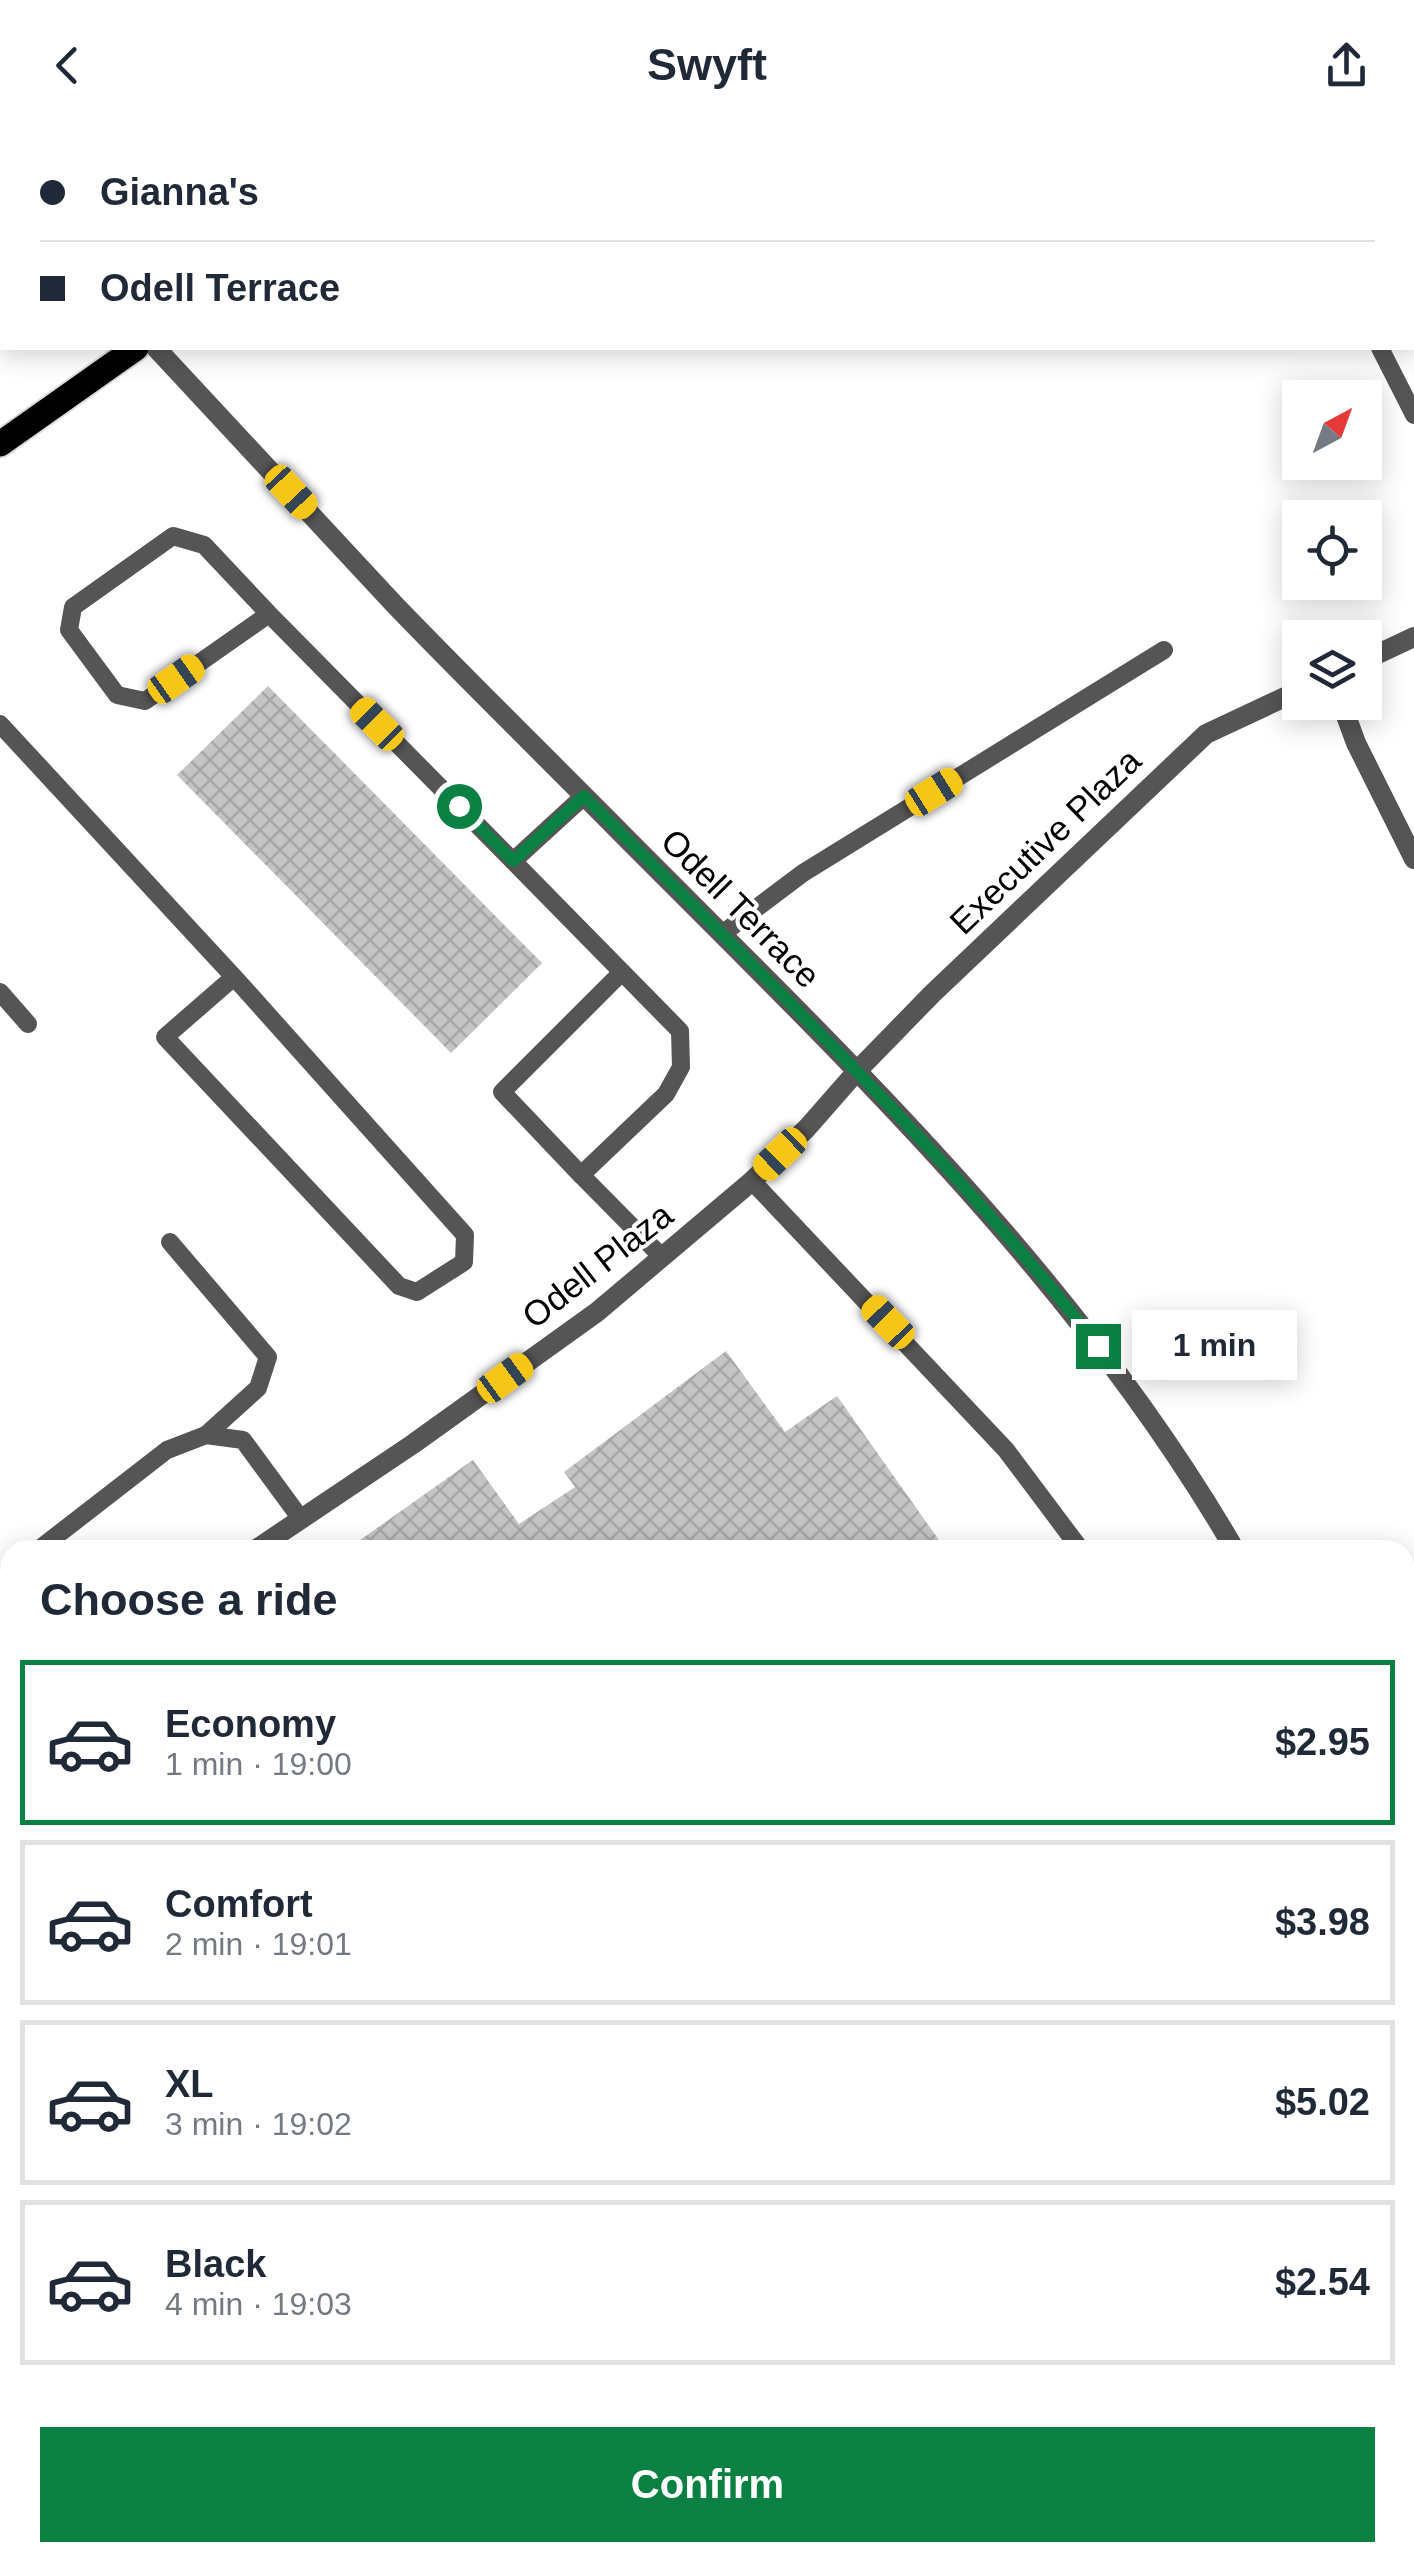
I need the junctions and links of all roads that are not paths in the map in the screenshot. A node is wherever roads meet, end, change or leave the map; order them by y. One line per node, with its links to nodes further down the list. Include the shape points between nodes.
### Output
1 (133, 350): 5 (main road)
2 (158, 350): 13 (street, Odell Terrace)
3 (1381, 350): 4 (lane)
4 (1414, 415)
5 (0, 444)
6 (269, 614): 6 (lane, via 204,544 173,536 73,607 69,630 117,695 145,700); 15 (lane)
7 (1414, 637): 9 (street)
8 (1164, 650): 16 (lane, via 802,874)
9 (1382, 652)
10 (1282, 698): 21 (street, Executive Plaza, via 1206,734)
11 (1348, 720): 14 (street)
12 (0, 724): 18 (lane)
13 (584, 796): 15 (lane); 16 (street, Odell Terrace)
14 (1414, 859)
15 (513, 861): 17 (lane)
16 (722, 934): 21 (street, Odell Terrace)
17 (622, 972): 22 (lane, via 680,1031 680,1067 666,1094); 22 (lane, via 502,1092)
18 (234, 977): 18 (lane, via 165,1037 399,1286 418,1292 464,1262 465,1236)
19 (0, 992): 20 (lane)
20 (28, 1024)
21 (857, 1071): 23 (street, Odell Plaza); 31 (street, Odell Terrace, via 1037,1267 1139,1401)
22 (581, 1175): 25 (lane)
23 (752, 1181): 25 (street, Odell Plaza); 30 (lane, via 1006,1450)
24 (170, 1242): 26 (lane, via 268,1357 258,1388)
25 (662, 1257): 27 (street, Odell Plaza, via 597,1312)
26 (206, 1435): 27 (lane, via 244,1440); 28 (lane, via 167,1450)
27 (301, 1519): 29 (street, Odell Plaza)
28 (51, 1540)
29 (270, 1540)
30 (1074, 1540)
31 (1230, 1540)

